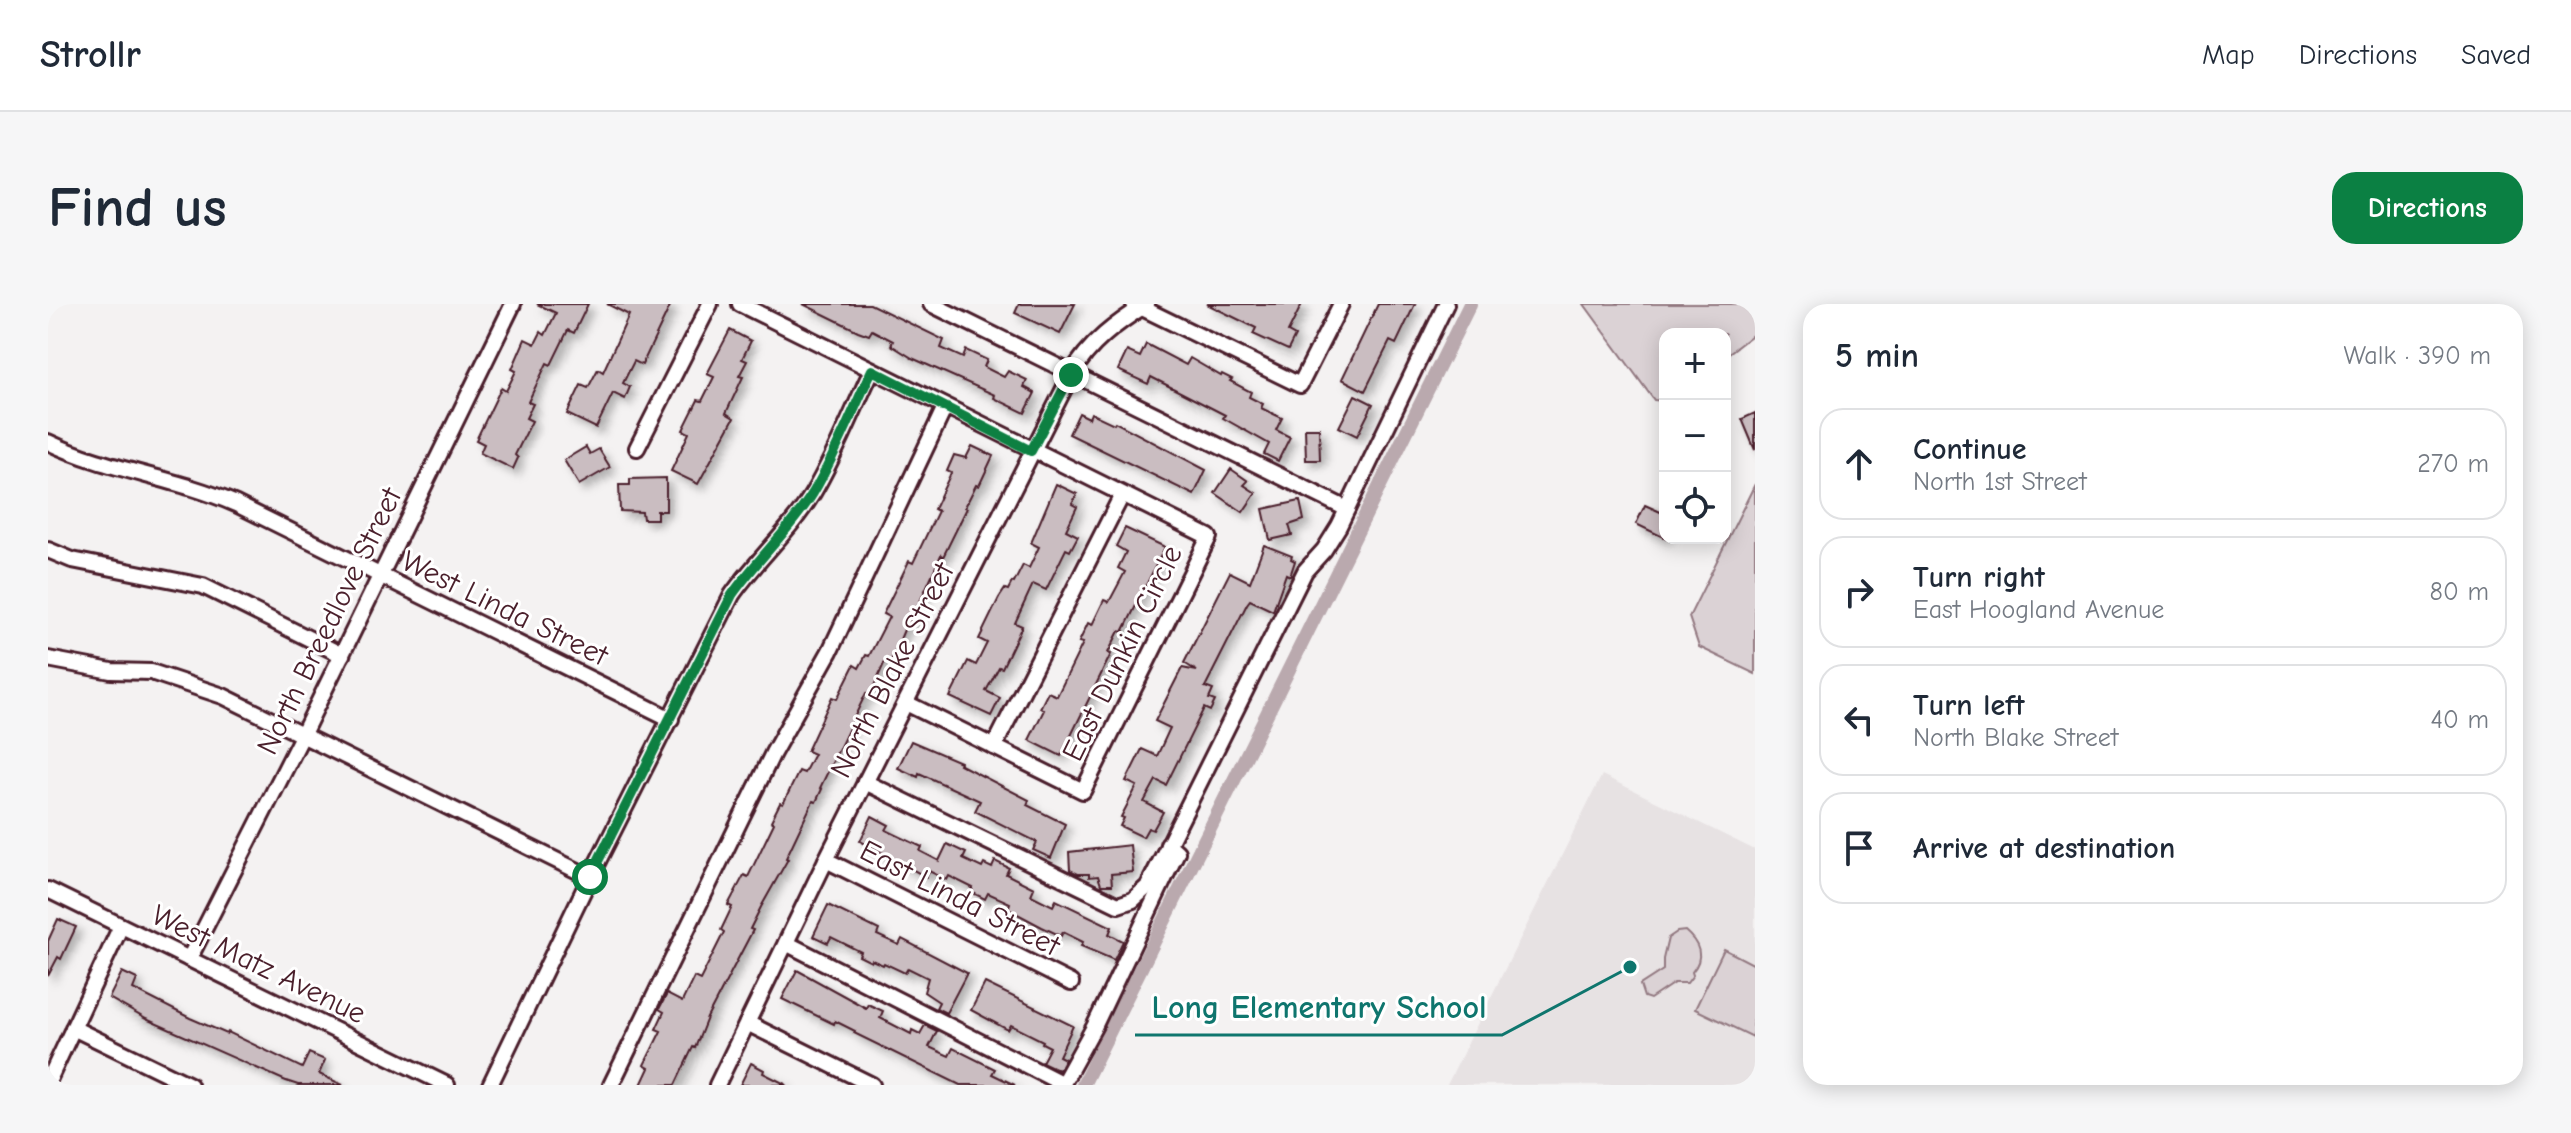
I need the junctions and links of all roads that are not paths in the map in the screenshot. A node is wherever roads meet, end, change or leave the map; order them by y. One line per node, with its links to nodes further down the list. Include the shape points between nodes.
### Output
1 (513, 304): 17 (street, North Breedlove Street)
2 (710, 304): 12 (street)
3 (740, 304): 8 (street, East Dunkin Circle)
4 (931, 304): 9 (street)
5 (1341, 304): 7 (street, via 1300,385)
6 (1446, 304): 15 (street)
7 (1141, 305): 9 (street, North Blake Street, via 1083,355)
8 (872, 370): 10 (street, East Dunkin Circle); 21 (street, via 813,492 732,595)
9 (1071, 375): 13 (street, North Blake Street); 15 (street)
10 (945, 407): 13 (street, East Dunkin Circle); 40 (street, via 830,651 773,753)
11 (48, 442): 17 (street, West Linda Street, via 209,492)
12 (637, 448)
13 (1031, 451): 14 (street, East Dunkin Circle); 20 (street, North Blake Street)
14 (1122, 495): 23 (street); 23 (street, East Dunkin Circle, via 1209,537 1083,791)
15 (1347, 509): 25 (street, via 1305,571)
16 (48, 550): 18 (street, via 82,563 203,586)
17 (381, 575): 18 (street, North Breedlove Street); 21 (street, West Linda Street)
18 (342, 655): 22 (street, North Breedlove Street)
19 (48, 659): 22 (street, via 168,676 223,696)
20 (906, 703): 23 (street, East Dunkin Circle); 24 (street, North Blake Street)
21 (671, 719): 27 (street)
22 (302, 736): 27 (street); 31 (street, North Breedlove Street)
23 (994, 747)
24 (865, 782): 25 (street, via 1118,905 1148,886); 26 (street, North Blake Street)
25 (1168, 844): 36 (street, via 1177,852)
26 (826, 860): 30 (street, North Blake Street); 32 (street, East Linda Street)
27 (590, 877): 39 (street)
28 (48, 890): 29 (street, West Matz Avenue)
29 (121, 926): 31 (street, West Matz Avenue); 34 (street)
30 (786, 943): 33 (street, North Blake Street); 36 (street)
31 (189, 959): 38 (street, West Matz Avenue)
32 (1071, 983)
33 (747, 1023): 41 (street, North Blake Street); 42 (street)
34 (73, 1028): 35 (street); 37 (street)
35 (48, 1082)
36 (1063, 1084)
37 (190, 1085)
38 (447, 1085)
39 (490, 1085)
40 (611, 1085)
41 (717, 1085)
42 (872, 1085)

